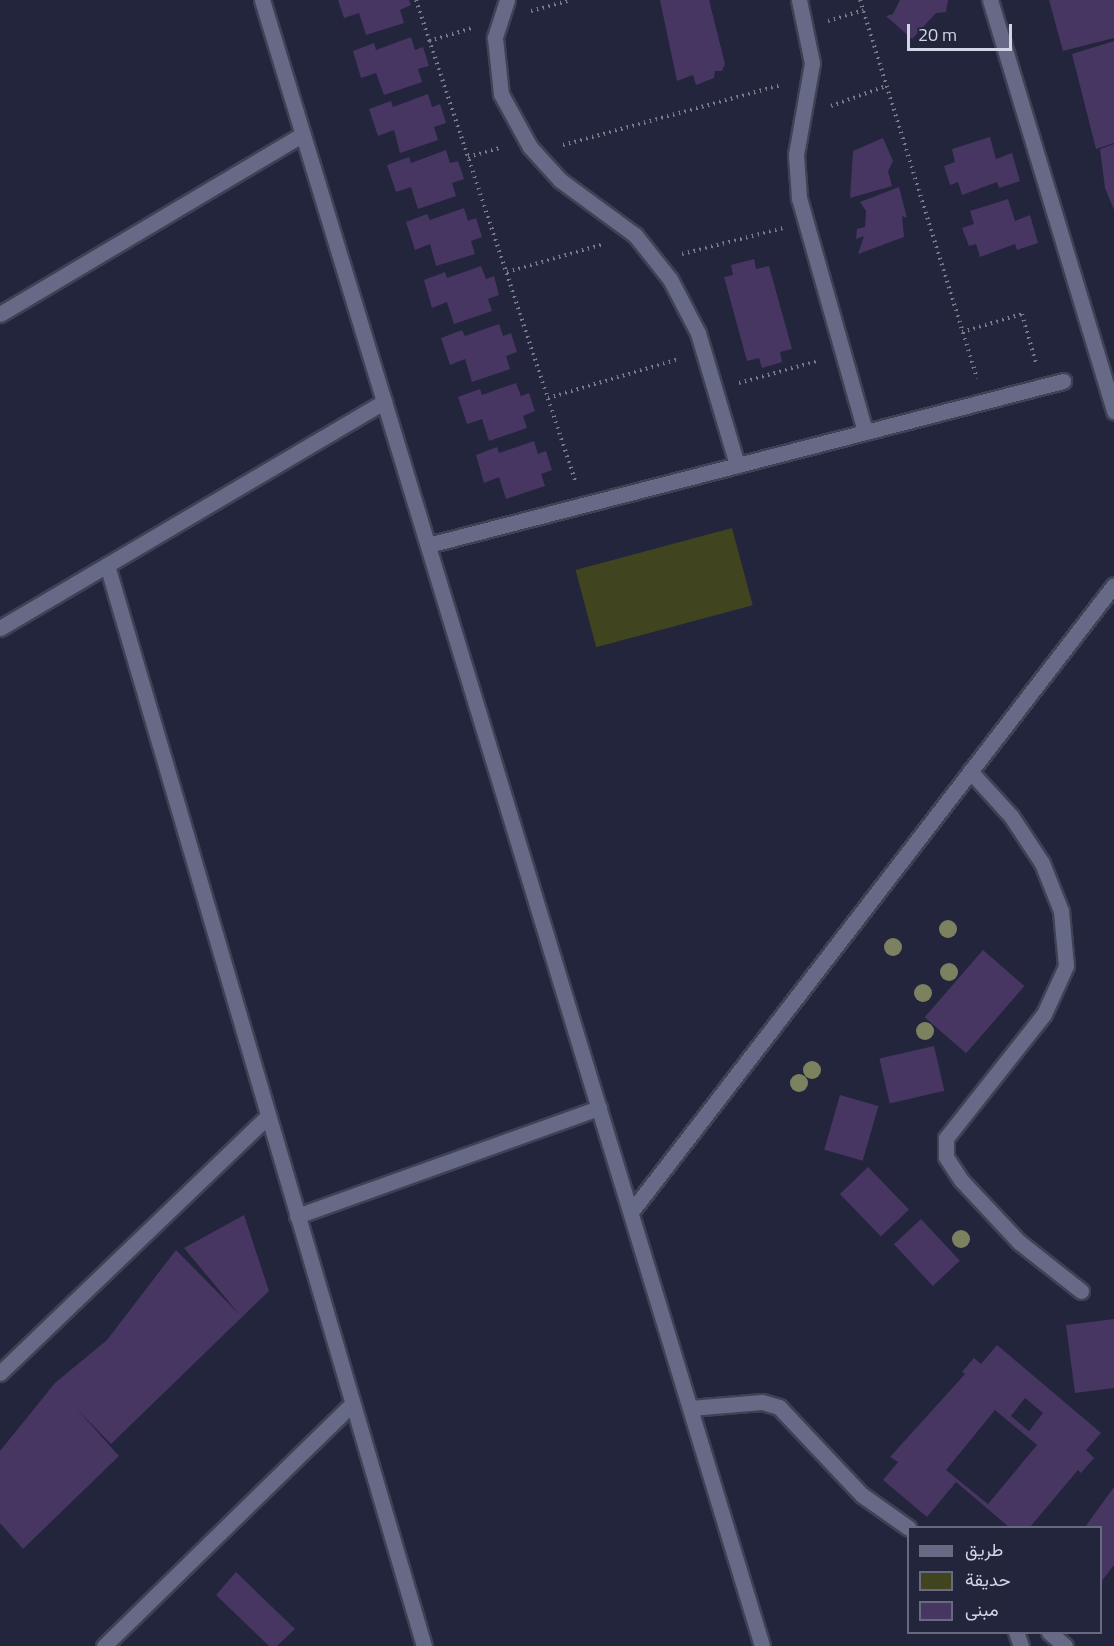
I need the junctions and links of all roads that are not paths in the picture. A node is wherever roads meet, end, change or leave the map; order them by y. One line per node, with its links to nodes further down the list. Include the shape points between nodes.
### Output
1 (262, 0): 5 (street)
2 (507, 0): 11 (street, via 495,38 501,94 532,147 560,180 635,235 670,279 703,352)
3 (799, 0): 10 (street, via 812,63 796,155 805,223)
4 (990, 0): 9 (street)
5 (303, 134): 6 (street); 8 (street)
6 (0, 315)
7 (1063, 381): 10 (street)
8 (384, 402): 12 (street); 13 (street)
9 (1114, 412)
10 (865, 432): 11 (street)
11 (737, 465): 12 (street)
12 (428, 545): 17 (street)
13 (107, 565): 15 (street); 18 (street)
14 (1114, 585): 16 (street)
15 (0, 628)
16 (970, 771): 19 (street); 21 (street, via 1011,816 1042,863 1061,911 1066,966 1044,1014 946,1138 946,1157 961,1180 1019,1242)
17 (599, 1108): 19 (street); 20 (street)
18 (268, 1116): 20 (street); 22 (street)
19 (631, 1212): 25 (street)
20 (297, 1216): 24 (street)
21 (1081, 1291)
22 (6, 1360): 23 (street)
23 (0, 1373)
24 (352, 1404): 28 (street); 29 (street)
25 (690, 1408): 26 (street, via 762,1402 779,1407 862,1495); 30 (street)
26 (908, 1526)
27 (1051, 1634): 31 (street)
28 (104, 1646)
29 (424, 1646)
30 (762, 1646)
31 (1065, 1646)

